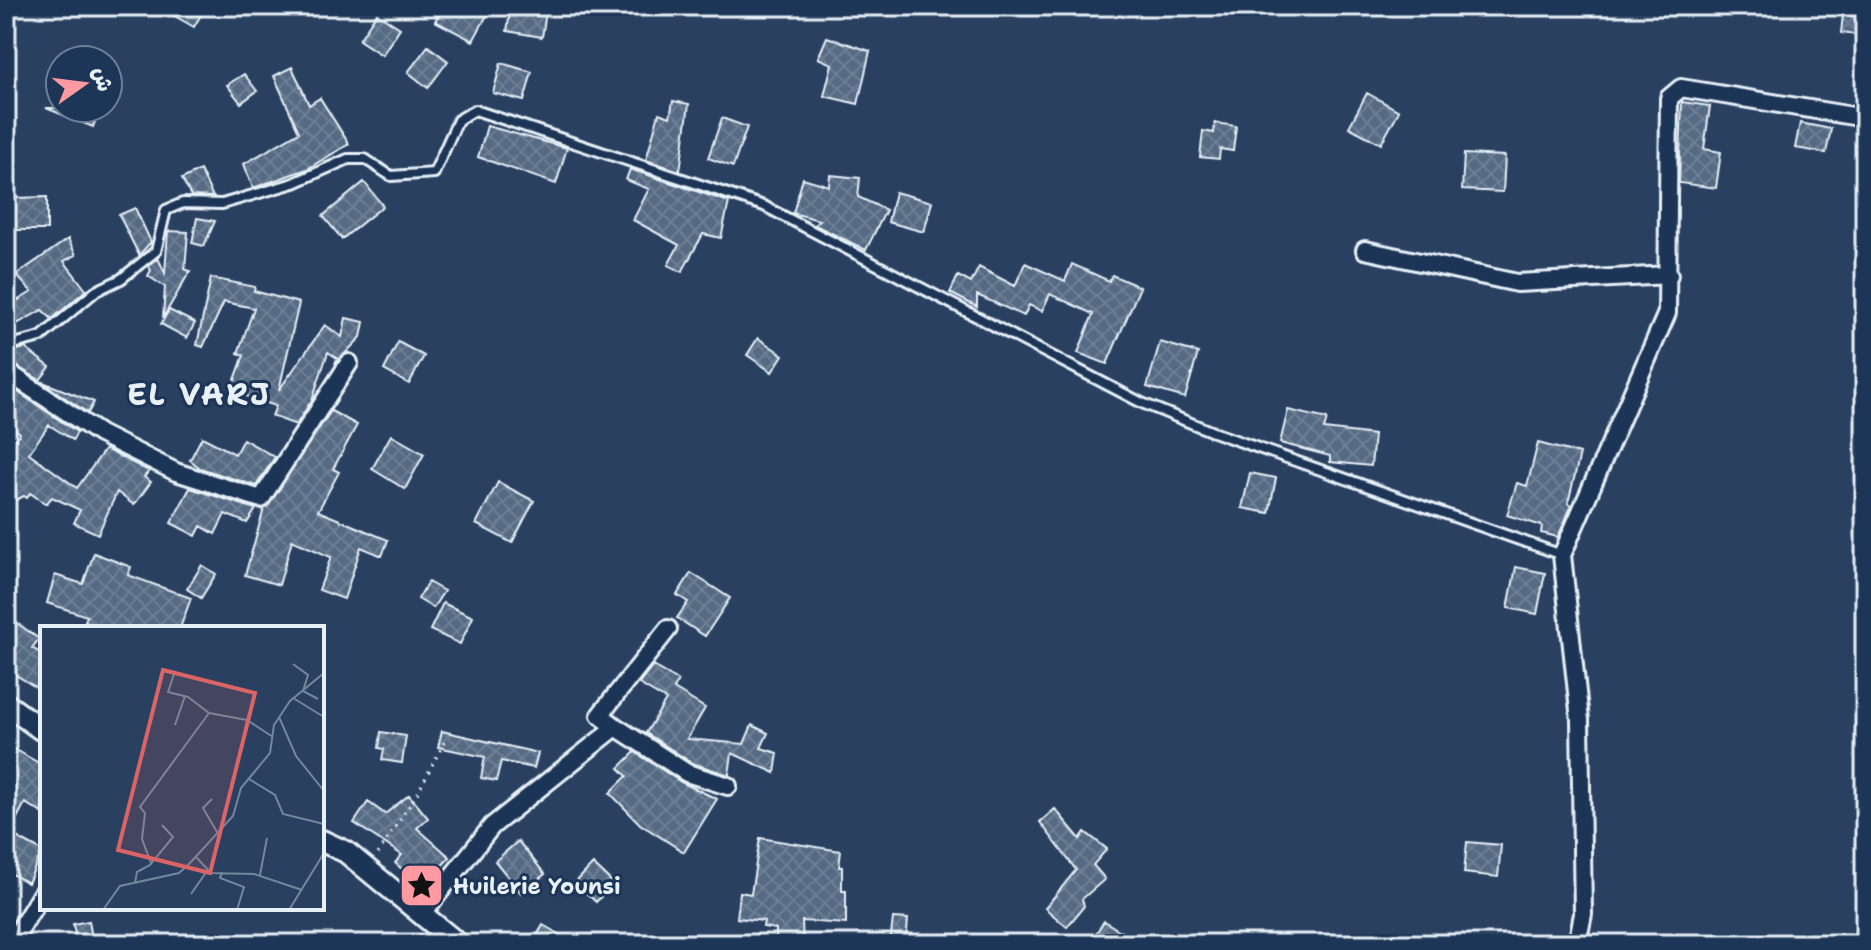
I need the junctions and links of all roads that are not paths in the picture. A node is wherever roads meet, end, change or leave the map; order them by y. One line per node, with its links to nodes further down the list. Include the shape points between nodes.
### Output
1 (1865, 118): 3 (street, via 1681,88 1672,94)
2 (1365, 250): 3 (street, via 1517,283)
3 (1669, 275): 7 (street, via 1667,313)
4 (6, 346): 7 (lane, via 41,337 156,251 166,210 183,203 222,204 294,183 348,159 365,159 391,176 434,173 458,120 475,110 764,206 1142,403)
5 (349, 363): 6 (street, via 261,499 176,472 100,434)
6 (6, 371)
7 (1562, 555): 20 (street, via 1580,720 1583,914)
8 (668, 629): 10 (street, via 600,715)
9 (6, 704): 11 (street)
10 (616, 727): 12 (street, via 687,773); 15 (street, via 492,826)
11 (40, 729)
12 (728, 786)
13 (324, 842): 15 (street, via 346,852)
14 (40, 896): 17 (street)
15 (422, 914): 19 (street)
16 (6, 917): 17 (street)
17 (23, 923): 18 (street)
18 (11, 944)
19 (458, 944)
20 (1577, 944)

